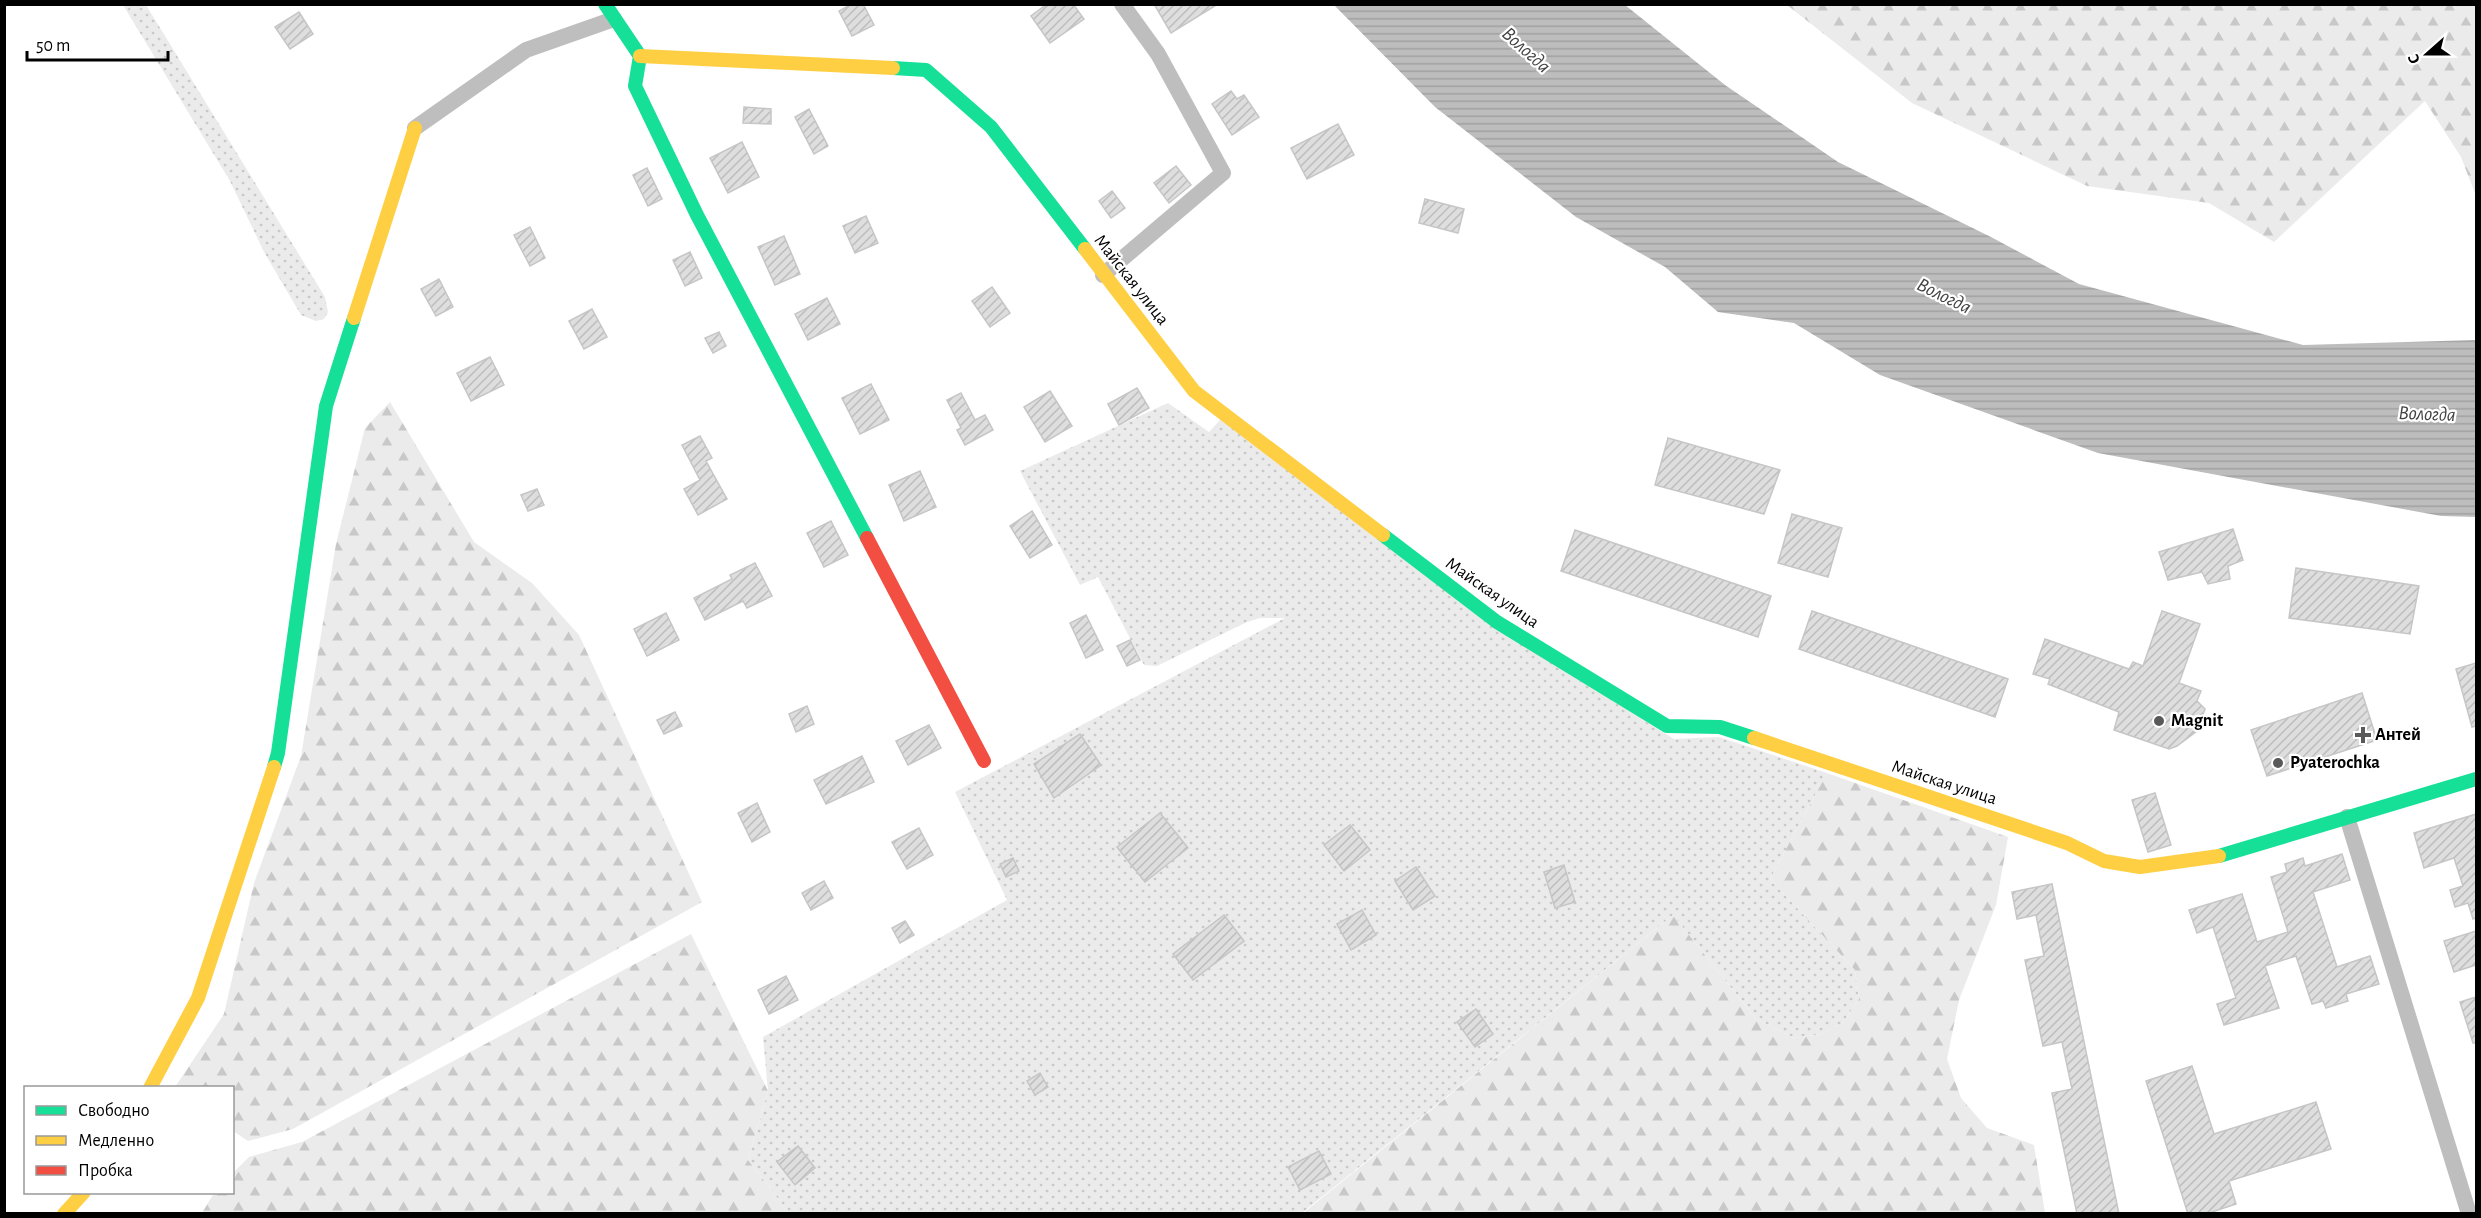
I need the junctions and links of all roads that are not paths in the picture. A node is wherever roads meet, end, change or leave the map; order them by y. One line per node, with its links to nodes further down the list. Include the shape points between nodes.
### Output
1 (1122, 4): 5 (street, via 1158,54 1223,173)
2 (610, 12): 3 (street); 4 (street, via 526,50)
3 (640, 56): 5 (street, Майская улица, via 926,70 991,127); 6 (street, via 635,86 697,215)
4 (416, 128): 9 (street, via 326,406 278,753 198,998)
5 (1103, 275): 8 (street, Майская улица, via 1194,391 1497,622 1667,726 1720,727 2067,843 2104,861 2140,867 2211,858)
6 (984, 761)
7 (2476, 779): 8 (street, Майская улица)
8 (2347, 817): 12 (street)
9 (151, 1086)
10 (82, 1194): 11 (street)
11 (64, 1214)
12 (2469, 1214)

